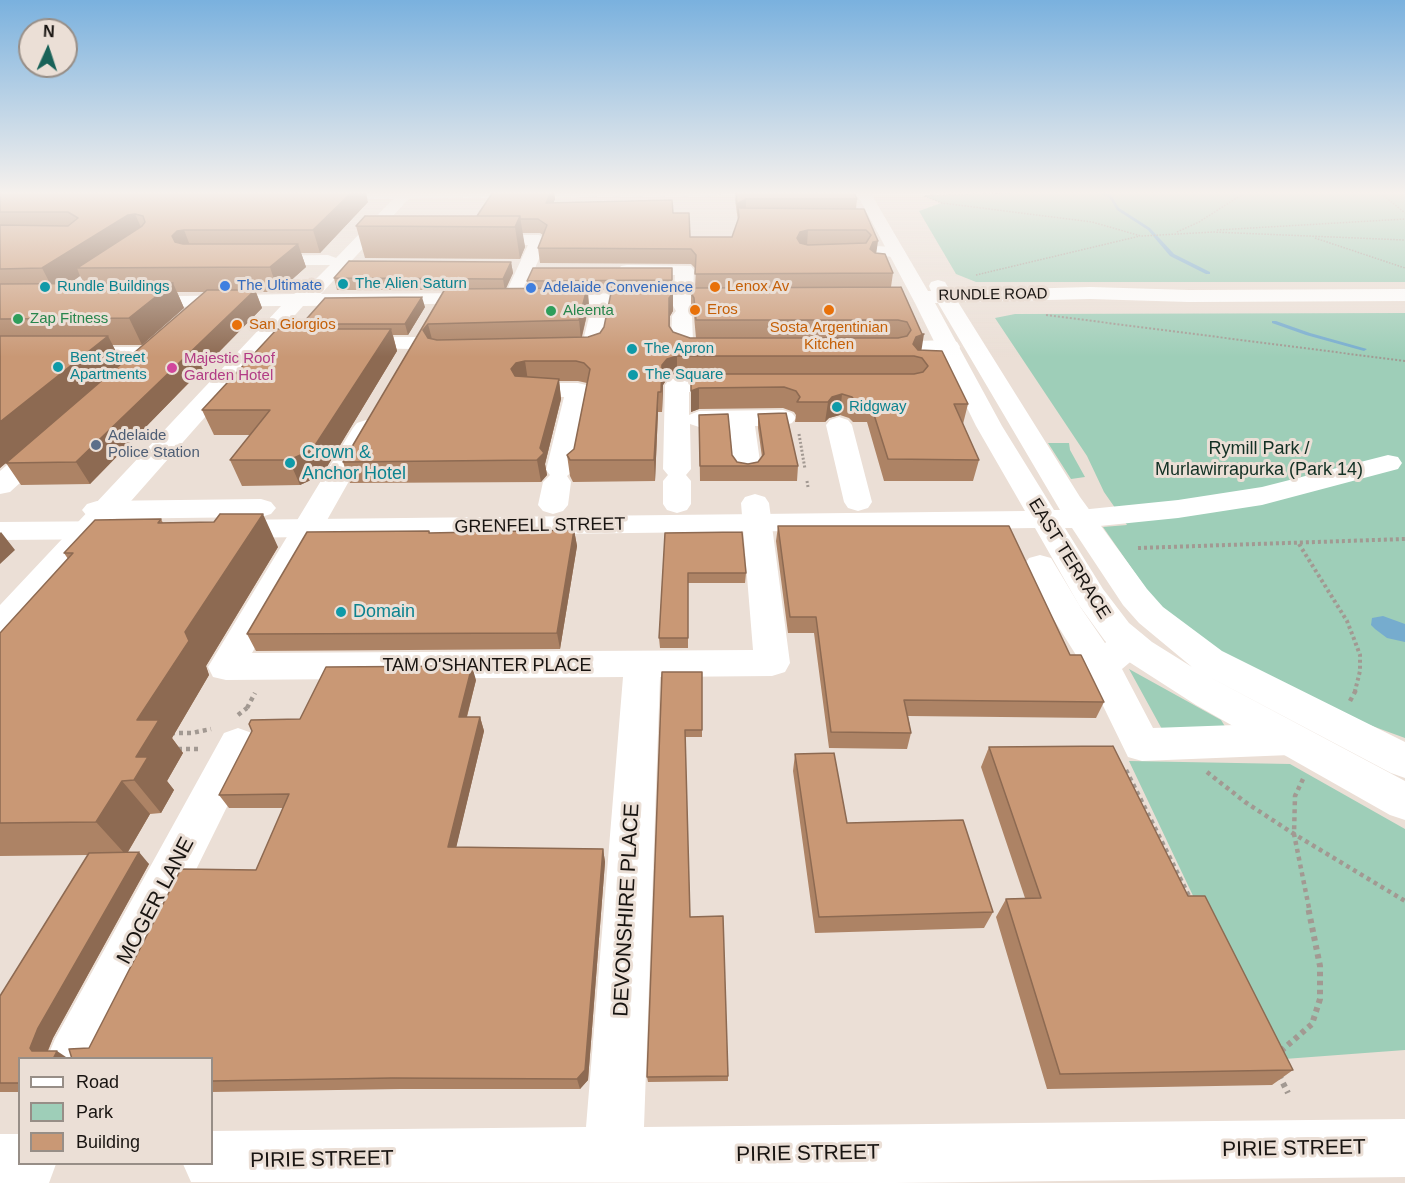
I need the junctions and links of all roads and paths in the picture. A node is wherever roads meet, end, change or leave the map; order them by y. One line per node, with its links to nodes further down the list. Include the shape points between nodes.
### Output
1 (343, 247): 10 (street)
2 (355, 247): 10 (street)
3 (538, 247): 11 (street)
4 (892, 247): 8 (street, EAST TERRACE)
5 (1094, 247): 17 (path)
6 (1342, 247): 14 (path)
7 (877, 257): 8 (street)
8 (899, 257): 19 (street, EAST TERRACE)
9 (237, 260): 10 (street)
10 (334, 263): 12 (street); 26 (street, via 318,288)
11 (536, 263): 13 (street); 23 (street)
12 (364, 266)
13 (504, 266)
14 (1405, 268)
15 (605, 270): 28 (street, via 685,270)
16 (931, 274): 20 (street, EAST TERRACE)
17 (969, 277)
18 (1405, 296): 20 (street, RUNDLE ROAD, via 982,301)
19 (913, 297): 20 (street, RUNDLE ROAD); 40 (street, EAST TERRACE)
20 (946, 297): 34 (street, EAST TERRACE)
21 (760, 298): 28 (street)
22 (442, 299): 23 (street); 26 (street); 33 (street, via 412,353)
23 (513, 299): 24 (street)
24 (603, 299): 28 (street); 36 (street, via 593,345)
25 (209, 300): 26 (street); 27 (street); 30 (street)
26 (298, 300): 31 (street)
27 (117, 301)
28 (683, 307): 35 (street, via 682,344 691,348)
29 (1044, 315): 39 (path)
30 (166, 338): 37 (street); 41 (street)
31 (259, 343): 32 (street); 64 (street)
32 (287, 343)
33 (331, 343)
34 (974, 345): 40 (street); 42 (street, EAST TERRACE)
35 (735, 348)
36 (535, 350)
37 (0, 354)
38 (919, 355): 40 (street)
39 (1405, 361)
40 (954, 369): 42 (street); 60 (street, EAST TERRACE)
41 (124, 376)
42 (995, 380): 60 (street, EAST TERRACE)
43 (759, 385): 54 (street, via 677,385)
44 (528, 390): 56 (street, via 578,390)
45 (379, 406): 63 (street)
46 (699, 418): 47 (street)
47 (742, 418): 48 (street); 58 (street)
48 (791, 423): 52 (path)
49 (839, 425): 59 (street)
50 (66, 428): 55 (street)
51 (1375, 461): 60 (street, via 1262,496 1178,510)
52 (805, 469)
53 (807, 481): 57 (path)
54 (677, 485): 58 (street, GRENFELL STREET); 62 (street, GRENFELL STREET)
55 (0, 486)
56 (557, 486): 62 (street, GRENFELL STREET); 63 (street, GRENFELL STREET)
57 (808, 488)
58 (751, 496): 59 (street, GRENFELL STREET); 60 (street, GRENFELL STREET); 62 (street, GRENFELL STREET); 72 (street, TAM O'SHANTER PLACE, via 772,663)
59 (858, 502): 60 (street, GRENFELL STREET)
60 (1056, 510): 71 (street, EAST TERRACE, via 1101,611); 82 (street, EAST TERRACE, via 1179,639 1226,669)
61 (0, 511): 64 (street, GRENFELL STREET)
62 (584, 515): 63 (street, GRENFELL STREET)
63 (314, 518): 64 (street, GRENFELL STREET); 73 (street, TAM O'SHANTER PLACE, via 226,667)
64 (99, 520): 65 (street, GRENFELL STREET); 70 (street)
65 (0, 531)
66 (1405, 539): 67 (path)
67 (1299, 543): 68 (path); 74 (path, via 1347,621 1360,655 1358,685)
68 (1137, 548)
69 (1040, 565): 71 (street, via 1068,615)
70 (0, 627)
71 (1115, 654): 77 (street, EAST TERRACE, via 1209,694); 78 (street, via 1142,745)
72 (642, 664): 73 (street, TAM O'SHANTER PLACE); 93 (street, DEVONSHIRE PLACE)
73 (269, 667): 75 (path)
74 (1346, 708)
75 (234, 725): 76 (path, via 168,733); 89 (street, MOGER LANE)
76 (165, 738)
77 (1290, 739): 78 (street); 84 (street, EAST TERRACE)
78 (1178, 744): 85 (path, via 1222,786)
79 (171, 749): 80 (path)
80 (190, 749)
81 (1121, 761): 87 (path)
82 (1405, 761)
83 (1306, 773): 85 (path, via 1296,796)
84 (1405, 802)
85 (1294, 834): 86 (path); 88 (path, via 1320,966 1320,999 1312,1024)
86 (1405, 901)
87 (1196, 910)
88 (1279, 1053)
89 (75, 1057)
90 (1275, 1068): 91 (path)
91 (1288, 1094)
92 (1405, 1148): 93 (street, PIRIE STREET)
93 (613, 1156): 94 (street, PIRIE STREET)
94 (213, 1161)
95 (18, 1163): 96 (street)
96 (0, 1164)

